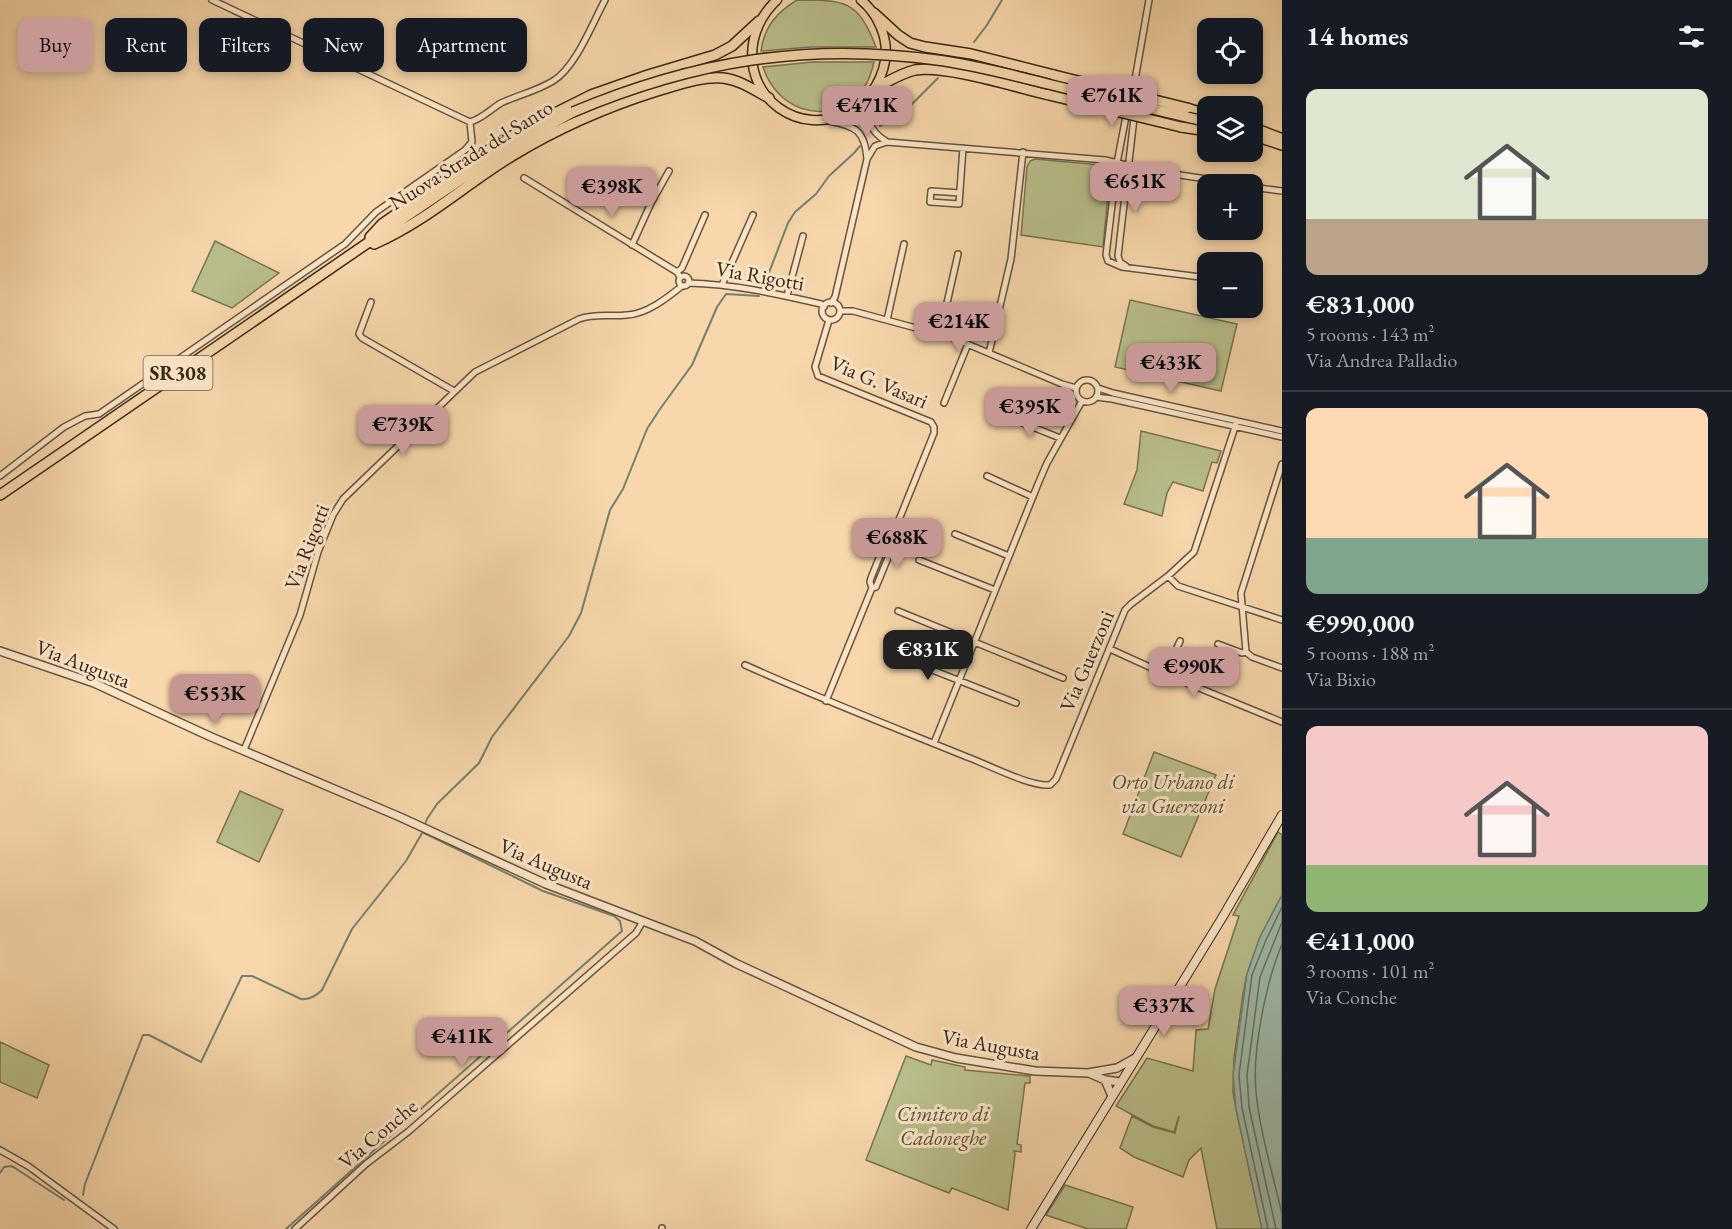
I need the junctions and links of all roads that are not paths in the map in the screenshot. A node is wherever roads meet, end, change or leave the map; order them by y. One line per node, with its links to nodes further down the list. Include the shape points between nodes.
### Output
1 (212, 0): 14 (street)
2 (605, 0): 14 (street, via 563,73)
3 (777, 0): 7 (main road)
4 (861, 0): 6 (main road)
5 (1149, 0): 10 (street)
6 (874, 14): 8 (main road, via 881,27 886,58); 11 (highway, bridge, via 910,43 971,54)
7 (759, 21): 9 (main road, via 752,53 756,77); 37 (highway, via 716,55 591,95 499,143 382,224)
8 (874, 91): 13 (main road, via 850,111); 15 (highway, bridge, via 905,73 947,71); 20 (street, via 868,116 870,125)
9 (769, 98): 13 (main road, via 795,116); 37 (highway, via 740,82 705,78 604,109 511,156 418,220)
10 (1132, 98): 24 (street); 25 (street, via 1134,118)
11 (1197, 112)
12 (1197, 119): 37 (highway, Nuova Strada del Santo / SR308, bridge, via 938,60 877,54 756,58 649,83 573,112 508,148)
13 (825, 120): 23 (street, via 856,129 866,144)
14 (470, 122): 67 (street, via 470,146 376,212 345,244 99,414 85,416 57,432)
15 (1197, 129)
16 (1263, 132): 19 (highway)
17 (1263, 137): 19 (highway)
18 (1263, 140): 19 (highway)
19 (1281, 141)
20 (887, 142): 21 (street); 23 (street, via 875,146)
21 (963, 148): 22 (street); 31 (street)
22 (1023, 153): 24 (street); 54 (street, via 1011,259)
23 (867, 159): 47 (street)
24 (1117, 163): 25 (street); 39 (street, via 1106,255 1108,261)
25 (1128, 166): 27 (street); 39 (street, via 1118,256)
26 (669, 171): 36 (street)
27 (1197, 177)
28 (524, 178): 36 (street, Via Rigotti)
29 (1263, 188): 30 (street)
30 (1282, 191)
31 (960, 193): 31 (street, via 959,204 930,202 931,191)
32 (705, 215): 40 (street)
33 (753, 216): 43 (street)
34 (803, 236): 45 (street)
35 (904, 244): 51 (street)
36 (632, 245): 40 (street, Via Rigotti)
37 (356, 252): 69 (highway, Nuova Strada del Santo / SR308)
38 (958, 254): 52 (street)
39 (1127, 267): 41 (street)
40 (678, 275): 42 (street, Via Rigotti, via 686,276); 44 (street)
41 (1197, 277)
42 (688, 283): 43 (street, Via Rigotti); 44 (street, Via Rigotti)
43 (722, 285): 45 (street, Via Rigotti)
44 (682, 286): 57 (street, Via Rigotti, via 637,313 597,314 579,319 475,372)
45 (787, 296): 48 (street, Via Rigotti)
46 (371, 302): 57 (street, via 359,334 362,338)
47 (831, 303): 48 (street); 49 (street)
48 (824, 306): 50 (street, via 823,314)
49 (840, 311): 50 (street); 51 (street)
50 (829, 320): 91 (street, Via G. Vasari, via 815,367 819,376 931,422 934,434 892,537 893,547 880,581 872,588)
51 (888, 320): 52 (street)
52 (940, 334): 53 (street)
53 (968, 344): 54 (street); 60 (street)
54 (989, 353): 55 (street)
55 (1076, 388): 56 (street, via 1080,382 1089,380); 59 (street)
56 (1098, 388): 58 (street); 62 (street)
57 (454, 391): 95 (street, Via Rigotti, via 357,484 333,515 300,615)
58 (1096, 398): 59 (street); 62 (street)
59 (1082, 400): 65 (street)
60 (944, 403)
61 (1008, 417): 65 (street)
62 (1236, 424): 63 (street); 64 (street); 74 (street, Via Guerzoni, via 1194,552)
63 (1282, 430)
64 (1282, 437)
65 (1060, 438): 70 (street)
66 (1282, 464): 76 (street, via 1241,594)
67 (0, 476)
68 (987, 476): 70 (street)
69 (0, 495)
70 (1033, 497): 72 (street)
71 (955, 534): 72 (street)
72 (1009, 556): 75 (street)
73 (919, 560): 75 (street)
74 (1167, 576): 76 (street, via 1178,586); 82 (street, Via Guerzoni, via 1125,610)
75 (995, 590): 80 (street)
76 (1242, 607): 78 (street); 84 (street)
77 (898, 611): 80 (street)
78 (1282, 620)
79 (1180, 641): 88 (street)
80 (975, 642): 89 (street); 90 (street)
81 (1218, 644): 84 (street)
82 (1110, 649): 88 (street); 94 (street, Via Guerzoni, via 1056,779 1050,785 1043,786)
83 (0, 651): 95 (street, Via Augusta, via 94,683)
84 (1246, 652): 87 (street)
85 (907, 660): 90 (street)
86 (745, 664): 91 (street)
87 (1282, 668)
88 (1166, 674): 93 (street)
89 (1063, 678)
90 (958, 681): 92 (street); 94 (street)
91 (826, 701): 94 (street)
92 (1016, 703)
93 (1282, 722)
94 (934, 743)
95 (244, 750): 97 (street, Via Augusta, via 546,884)
96 (1282, 815): 98 (main road)
97 (643, 921): 100 (street, Via Augusta, via 695,941 916,1047 1035,1071); 106 (street, Via Conche, via 636,933)
98 (1136, 1058): 99 (street, Via Augusta); 102 (main road)
99 (1109, 1070): 100 (street, Via Augusta); 102 (street)
100 (1088, 1073): 101 (street, Via Augusta)
101 (1106, 1080): 102 (street, Via Augusta); 103 (street)
102 (1120, 1082): 103 (main road)
103 (1112, 1096): 107 (main road)
104 (0, 1150): 105 (street)
105 (114, 1229)
106 (295, 1229)
107 (1031, 1229)

